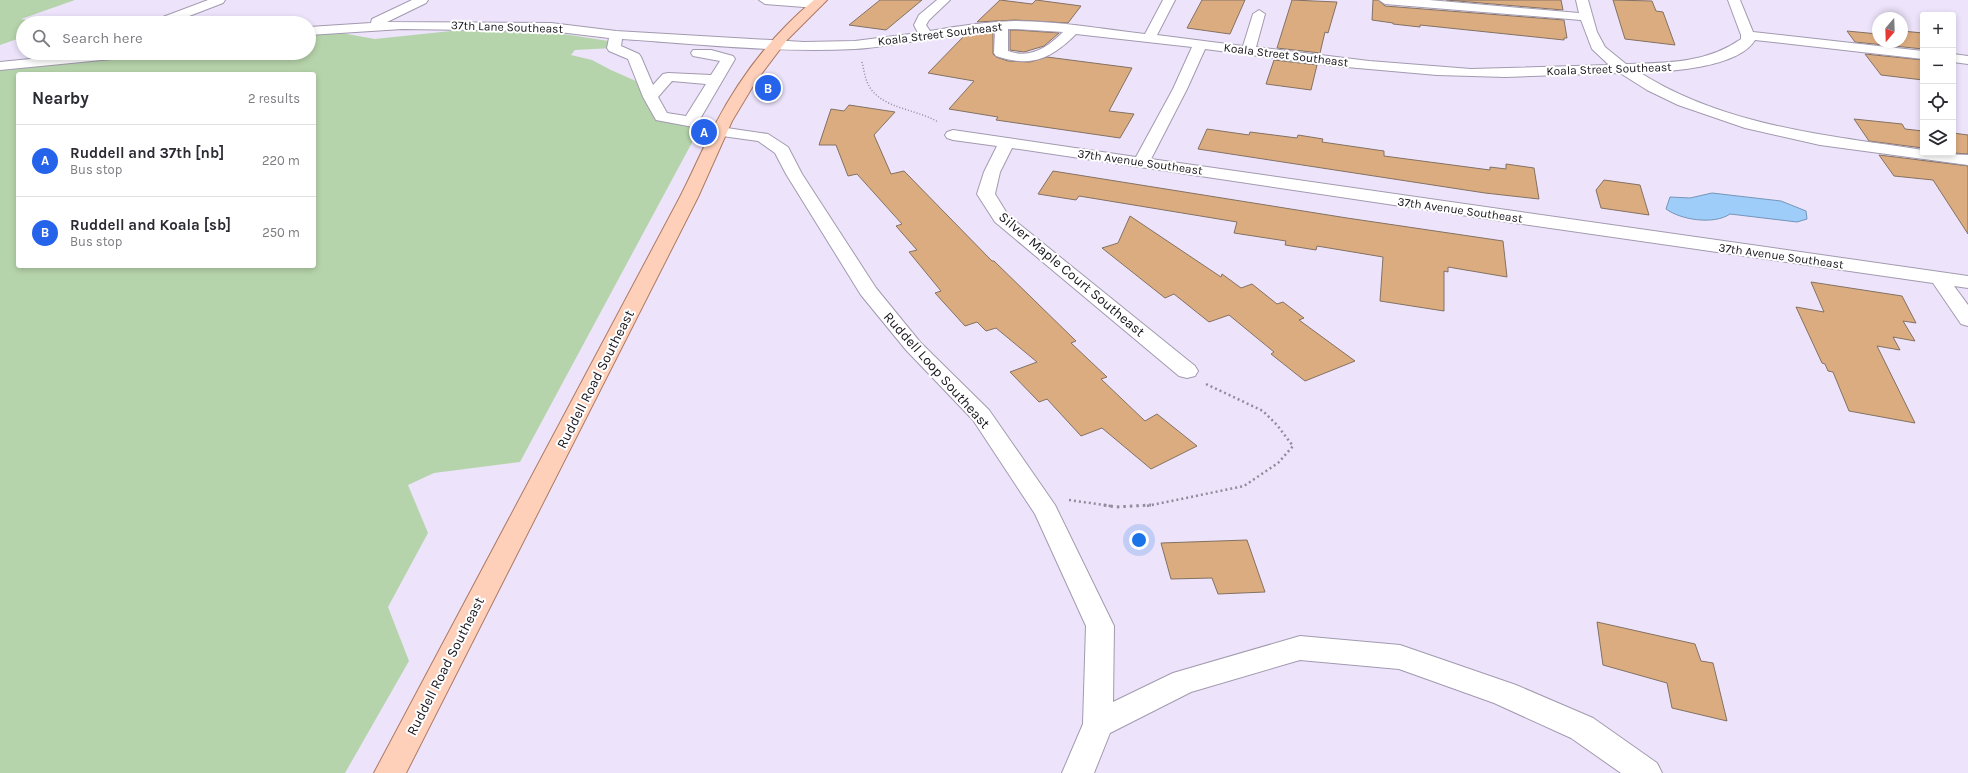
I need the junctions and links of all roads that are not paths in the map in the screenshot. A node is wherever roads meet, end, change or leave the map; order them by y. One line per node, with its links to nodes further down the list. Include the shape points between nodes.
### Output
1 (219, 0): 11 (street)
2 (422, 0): 14 (street)
3 (765, 0): 9 (street)
4 (944, 0): 19 (street, via 923,18 920,25)
5 (1169, 0): 20 (street)
6 (1385, 0): 12 (street)
7 (1582, 0): 12 (street)
8 (1734, 0): 17 (street)
9 (819, 2): 22 (main road, Ruddell Road Southeast)
10 (1259, 14): 24 (street)
11 (178, 16)
12 (1587, 17): 32 (street, via 1599,50)
13 (1002, 26): 15 (street, Koala Street Southeast); 15 (street, via 1001,53 1022,58 1038,56 1056,47); 19 (street, Koala Street Southeast)
14 (366, 27): 16 (street, 37th Lane Southeast); 18 (street, 37th Lane Southeast, via 551,27)
15 (1073, 29): 20 (street, Koala Street Southeast)
16 (316, 31)
17 (1748, 34): 27 (street); 32 (street, Koala Street Southeast, via 1748,40 1736,51 1713,59 1682,66)
18 (616, 35): 22 (street, 37th Lane Southeast); 23 (street, via 614,48)
19 (926, 35): 22 (street, Koala Street Southeast, via 855,45)
20 (1149, 38): 21 (street, Koala Street Southeast)
21 (1200, 44): 24 (street, Koala Street Southeast); 40 (street, via 1180,89)
22 (777, 45): 36 (main road, Ruddell Road Southeast, via 751,79)
23 (618, 50): 25 (street); 34 (street, via 634,57)
24 (1248, 51): 32 (street, Koala Street Southeast, via 1472,73)
25 (649, 52)
26 (688, 53): 33 (street, via 711,54 728,59)
27 (1920, 55)
28 (1956, 58): 30 (street)
29 (67, 60): 31 (street)
30 (1968, 60)
31 (0, 66)
32 (1623, 69): 39 (street, via 1654,88 1727,118 1844,144)
33 (716, 80): 34 (street, via 668,77); 35 (street)
34 (650, 97): 35 (street, Ruddell Loop Southeast, via 661,117)
35 (690, 122): 36 (street, Ruddell Loop Southeast)
36 (722, 129): 45 (street, Ruddell Loop Southeast, via 762,136 782,150 794,174 868,291 913,346 981,415 1046,511 1100,626); 46 (main road, Ruddell Road Southeast)
37 (952, 135): 38 (street, 37th Avenue Southeast)
38 (1007, 143): 40 (street, 37th Avenue Southeast); 44 (street, Silver Maple Court Southeast, via 992,172 986,194 1001,218)
39 (1968, 160)
40 (1141, 162): 41 (street, 37th Avenue Southeast)
41 (1939, 278): 42 (street, 37th Avenue Southeast); 43 (street)
42 (1968, 282)
43 (1968, 320)
44 (1187, 371)
45 (1098, 724): 47 (street, Ruddell Loop Southeast); 48 (street, via 1183,682 1300,648 1400,657 1505,694 1582,728)
46 (390, 773)
47 (1078, 773)
48 (1646, 773)

